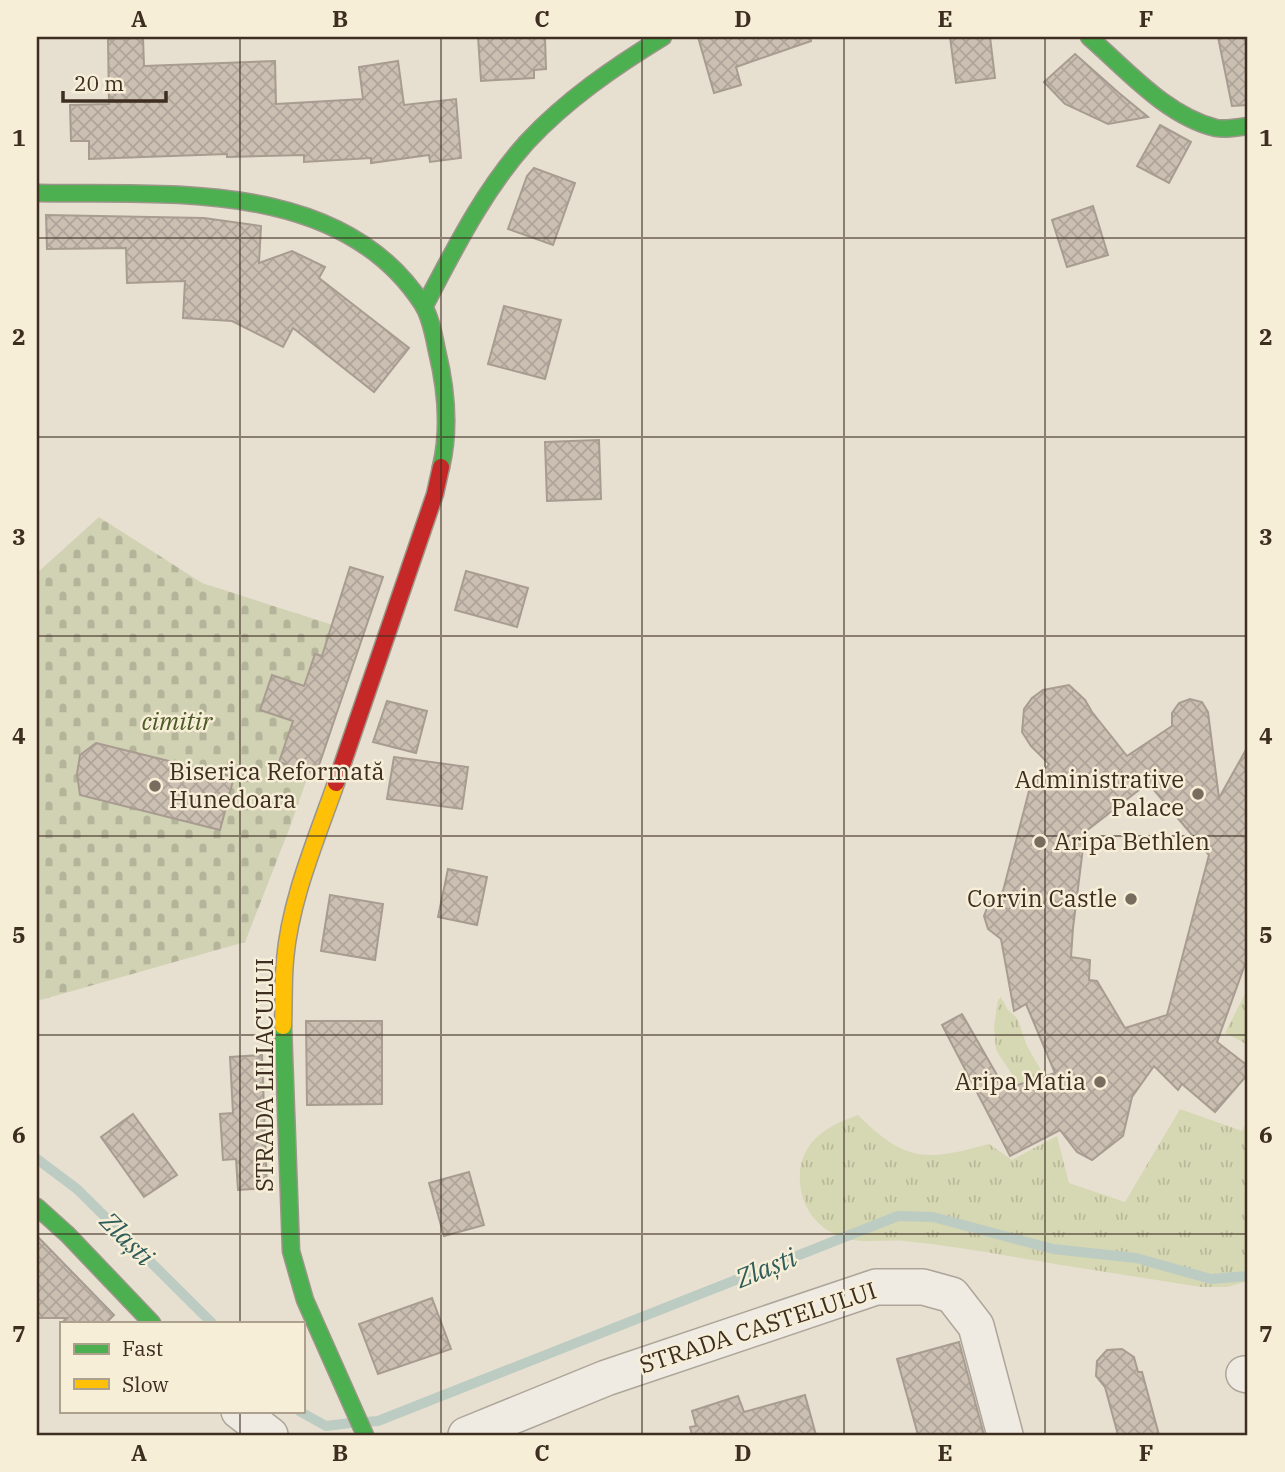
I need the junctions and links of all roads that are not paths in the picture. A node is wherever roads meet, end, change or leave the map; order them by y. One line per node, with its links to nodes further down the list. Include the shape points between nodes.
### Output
1 (663, 37): 5 (street, via 578,94 512,160 465,228)
2 (1089, 37): 3 (street, via 1183,114 1218,129)
3 (1248, 126)
4 (37, 193): 5 (street, via 206,196 274,206 322,222 364,244 396,272)
5 (424, 307): 10 (street, STRADA LILIACULUI, via 442,373 445,451 435,494 307,866 285,959 283,1036 291,1251 305,1300)
6 (37, 1206): 7 (street)
7 (151, 1322)
8 (240, 1412): 9 (street)
9 (270, 1435)
10 (365, 1435)
11 (466, 1435): 12 (street, STRADA CASTELULUI, via 606,1378 876,1287 923,1287 952,1295 976,1326)
12 (1005, 1435)

